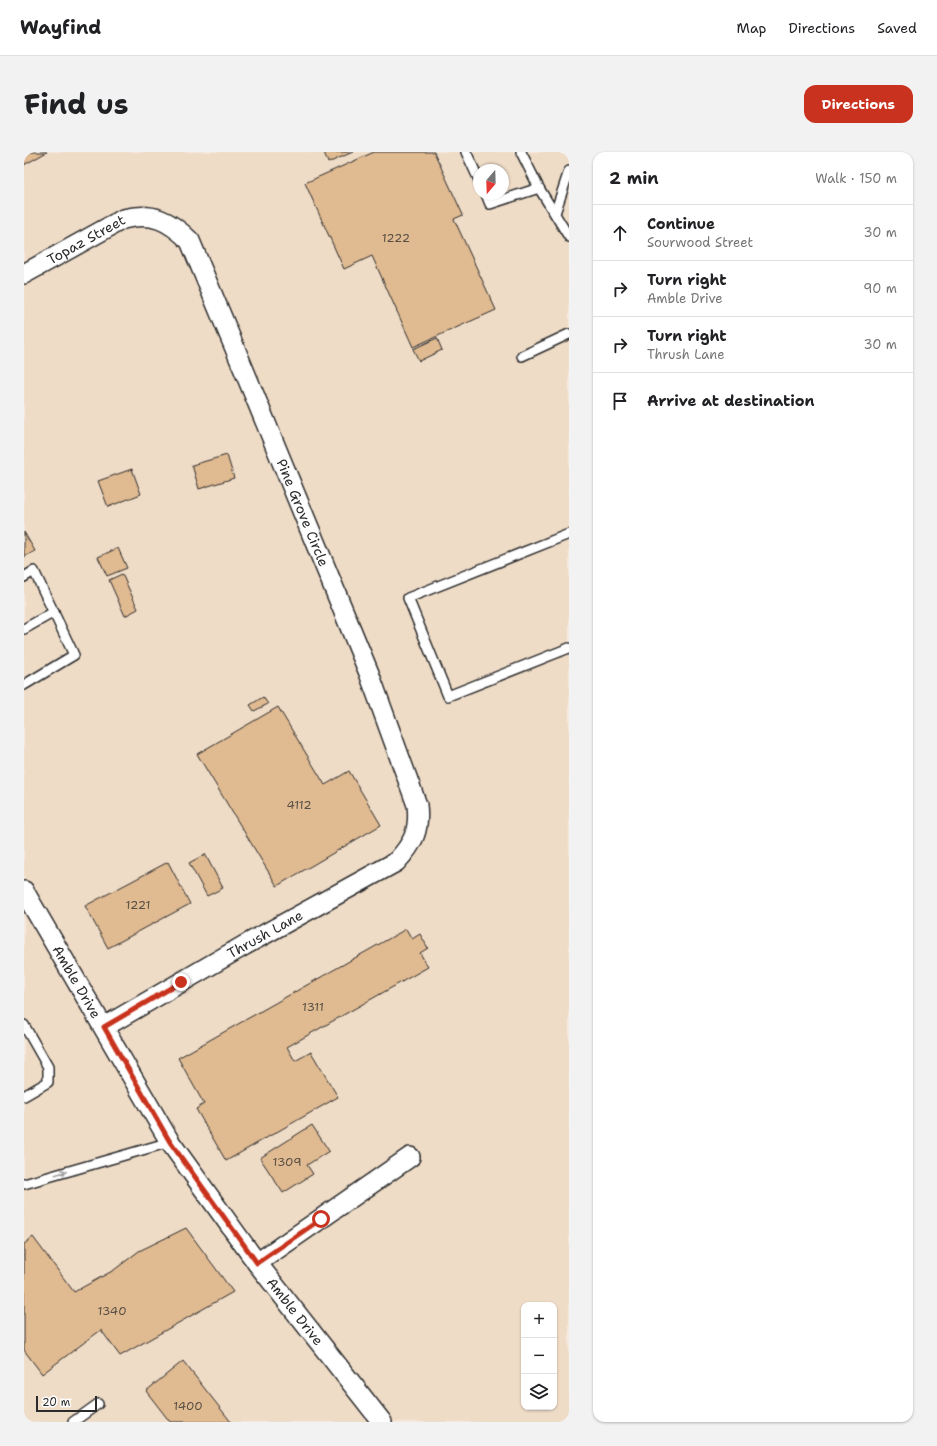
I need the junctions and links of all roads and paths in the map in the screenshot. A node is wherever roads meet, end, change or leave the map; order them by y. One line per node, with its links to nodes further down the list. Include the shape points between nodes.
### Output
1 (466, 152): 3 (lane)
2 (521, 152): 5 (lane)
3 (473, 167)
4 (569, 171): 9 (lane)
5 (539, 188): 6 (lane); 9 (lane)
6 (509, 198)
7 (488, 200): 8 (lane, via 490,204)
8 (502, 200)
9 (555, 213): 11 (lane)
10 (151, 217): 12 (street, Topaz Street, via 132,216 123,219); 21 (street, Pine Grove Circle, via 177,228 190,241 369,673 417,805)
11 (569, 237)
12 (24, 274)
13 (569, 334): 14 (lane)
14 (522, 356)
15 (569, 534): 19 (lane, via 408,598 448,696)
16 (24, 577): 17 (lane, via 34,571)
17 (54, 612): 18 (lane); 20 (lane, via 74,655)
18 (24, 629)
19 (569, 648)
20 (24, 685)
21 (416, 832): 24 (street, Thrush Lane, via 408,849 396,862 245,945)
22 (24, 891): 24 (street, Amble Drive)
23 (24, 1025): 25 (lane, via 48,1067 48,1082)
24 (104, 1027): 26 (street, Amble Drive)
25 (24, 1096)
26 (170, 1142): 28 (lane, one-way to 26); 29 (street, Amble Drive)
27 (410, 1156): 29 (street)
28 (24, 1184)
29 (257, 1263): 32 (street, Amble Drive)
30 (98, 1404): 31 (lane)
31 (73, 1422)
32 (382, 1422)

